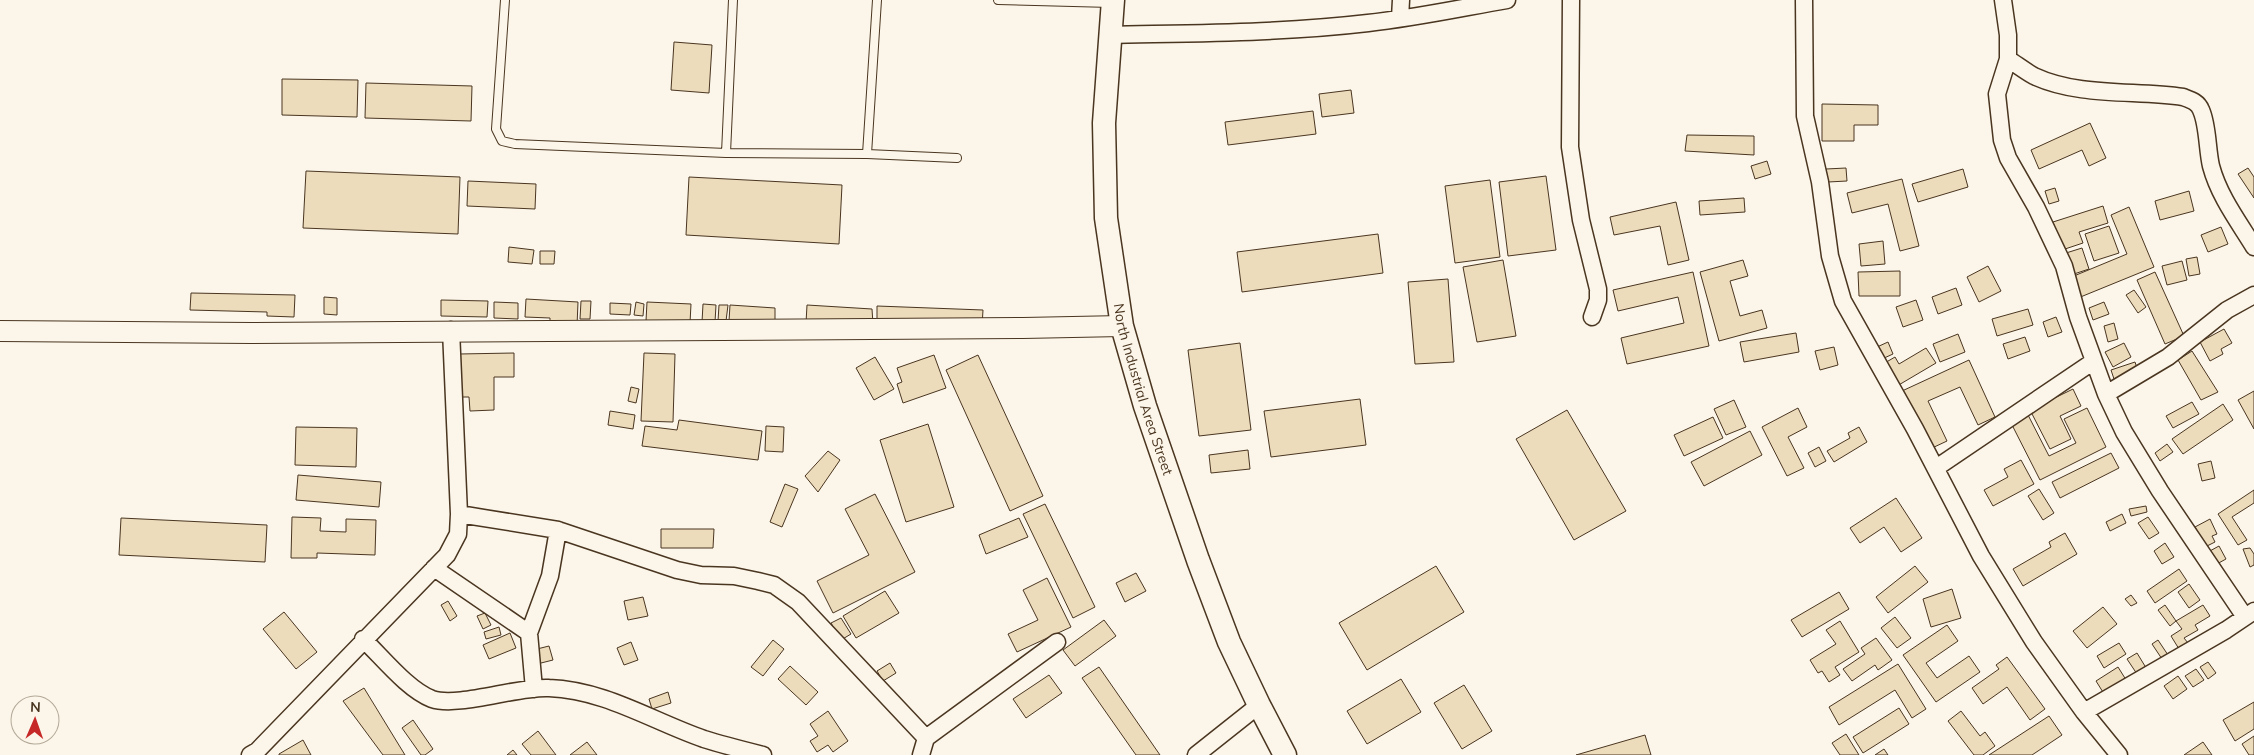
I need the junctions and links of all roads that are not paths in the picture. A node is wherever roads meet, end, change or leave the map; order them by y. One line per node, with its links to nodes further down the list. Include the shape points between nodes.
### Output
1 (506, 0): 14 (lane, via 496,130 502,141)
2 (732, 0): 14 (lane)
3 (877, 0): 15 (lane)
4 (998, 0): 10 (lane)
5 (1400, 0): 11 (street)
6 (1507, 0): 11 (street)
7 (1570, 0): 19 (street, via 1570,147 1598,288)
8 (1804, 0): 25 (street, via 1805,116 1820,182 1835,277 1858,331)
9 (2003, 0): 13 (street)
10 (1113, 2): 12 (main road, North Industrial Area Street)
11 (1400, 18): 12 (street, via 1260,32)
12 (1110, 35): 20 (main road, North Industrial Area Street, via 1104,123 1106,218)
13 (2008, 59): 17 (street, via 2033,75 2059,84 2169,95 2194,101 2203,112 2215,179); 23 (street, via 1997,94 2002,140 2008,158 2064,266)
14 (726, 153): 15 (lane)
15 (866, 154): 16 (lane)
16 (957, 158)
17 (2254, 247)
18 (2254, 295): 24 (street, via 2227,310 2168,357)
19 (1592, 317)
20 (1122, 326): 21 (street); 34 (main road, North Industrial Area Street, via 1198,560)
21 (451, 330): 22 (street); 26 (street)
22 (0, 331)
23 (2094, 361): 24 (street); 25 (street)
24 (2106, 394): 29 (street, via 2124,432 2160,491)
25 (1936, 468): 35 (street, via 1981,556 2034,642)
26 (460, 514): 27 (street); 28 (street, via 458,534)
27 (558, 530): 30 (street, via 550,576); 36 (street, via 677,570 734,576 774,585 798,602)
28 (434, 568): 30 (street); 31 (street)
29 (2249, 614): 35 (street)
30 (528, 633): 33 (street)
31 (363, 639): 33 (street, via 419,692 434,699 457,700); 37 (street)
32 (1057, 642): 36 (street)
33 (534, 689): 38 (street, via 549,688 601,696 704,739)
34 (1259, 705): 40 (street); 41 (main road, North Industrial Area Street)
35 (2084, 712): 42 (street)
36 (926, 738): 39 (street)
37 (256, 754)
38 (763, 755)
39 (921, 755)
40 (1196, 755)
41 (1285, 755)
42 (2119, 755)

